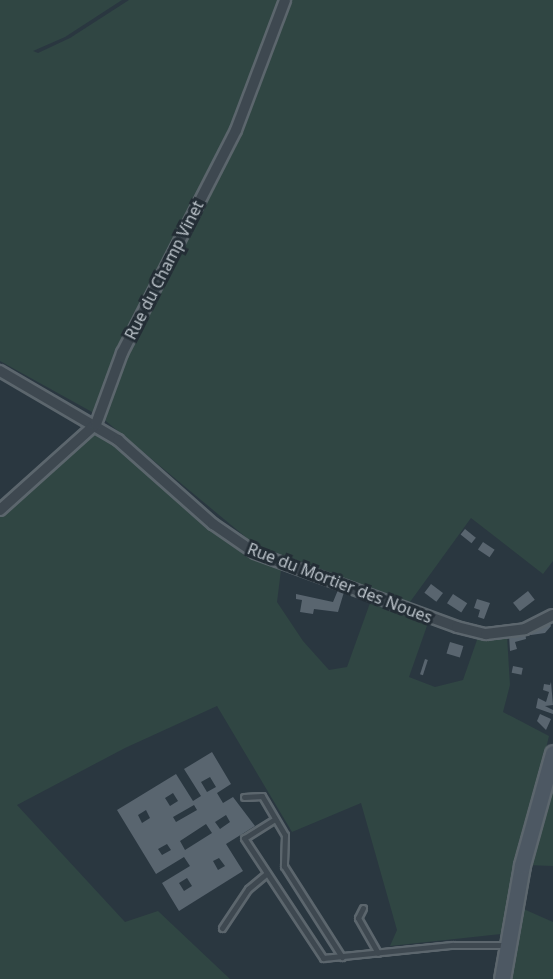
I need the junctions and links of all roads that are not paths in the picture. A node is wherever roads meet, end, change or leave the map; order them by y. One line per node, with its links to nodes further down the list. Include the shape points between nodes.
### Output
1 (285, 0): 3 (street, Rue du Champ Vinet, via 236,130 122,353)
2 (0, 371): 3 (street, Rue du Mortier des Noues)
3 (96, 424): 4 (street, Rue du Champ Vinet); 5 (street, Rue du Mortier des Noues, via 213,524 255,553 448,624 486,634 525,629)
4 (0, 510)
5 (553, 615)
6 (553, 753): 12 (main road, via 522,865)
7 (244, 796): 8 (lane, via 262,796)
8 (275, 819): 9 (lane, via 244,838); 14 (lane, via 285,835 284,866)
9 (266, 874): 11 (lane, via 248,889); 14 (lane, via 318,955 328,959)
10 (363, 908): 13 (lane, via 358,918)
11 (222, 928)
12 (508, 945): 13 (lane, via 452,945); 15 (main road)
13 (378, 954): 14 (lane)
14 (342, 957)
15 (502, 979)

